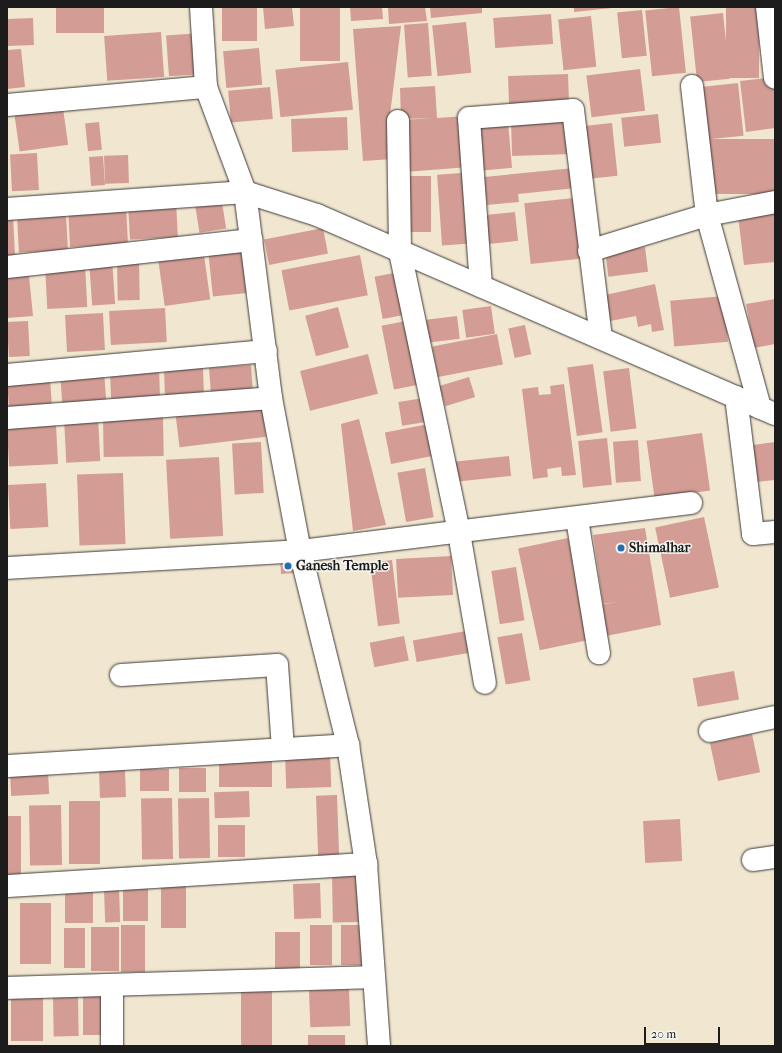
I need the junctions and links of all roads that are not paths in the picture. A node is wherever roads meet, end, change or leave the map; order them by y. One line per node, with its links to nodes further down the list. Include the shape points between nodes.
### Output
1 (201, 7): 4 (street)
2 (766, 7): 3 (street)
3 (775, 78)
4 (206, 86): 6 (street); 8 (street)
5 (692, 86): 11 (street)
6 (7, 105)
7 (398, 121): 14 (street)
8 (246, 192): 10 (street); 12 (street); 14 (street, via 317,215)
9 (775, 202): 11 (street)
10 (7, 209)
11 (707, 214): 13 (street); 22 (street)
12 (252, 240): 15 (street); 18 (street)
13 (589, 251): 16 (street, via 573,110 469,118); 17 (street)
14 (400, 252): 16 (street); 27 (street)
15 (7, 267)
16 (481, 286): 17 (street)
17 (601, 338): 20 (street)
18 (266, 350): 19 (street); 21 (street)
19 (7, 375)
20 (736, 397): 22 (street); 26 (street, via 753,534)
21 (271, 398): 23 (street); 28 (street)
22 (767, 411)
23 (7, 418)
24 (691, 503): 25 (street)
25 (577, 519): 27 (street); 30 (street)
26 (775, 532)
27 (460, 533): 28 (street); 32 (street)
28 (300, 551): 29 (street); 35 (street)
29 (7, 568)
30 (599, 653)
31 (121, 675): 36 (street, via 277,665)
32 (485, 682)
33 (775, 717): 34 (street)
34 (710, 731)
35 (348, 745): 36 (street); 40 (street)
36 (283, 749): 37 (street)
37 (7, 766)
38 (775, 857): 39 (street)
39 (752, 860)
40 (366, 864): 41 (street); 42 (street)
41 (7, 886)
42 (374, 976): 43 (street); 46 (street)
43 (112, 985): 44 (street); 45 (street)
44 (7, 988)
45 (112, 1046)
46 (379, 1046)

